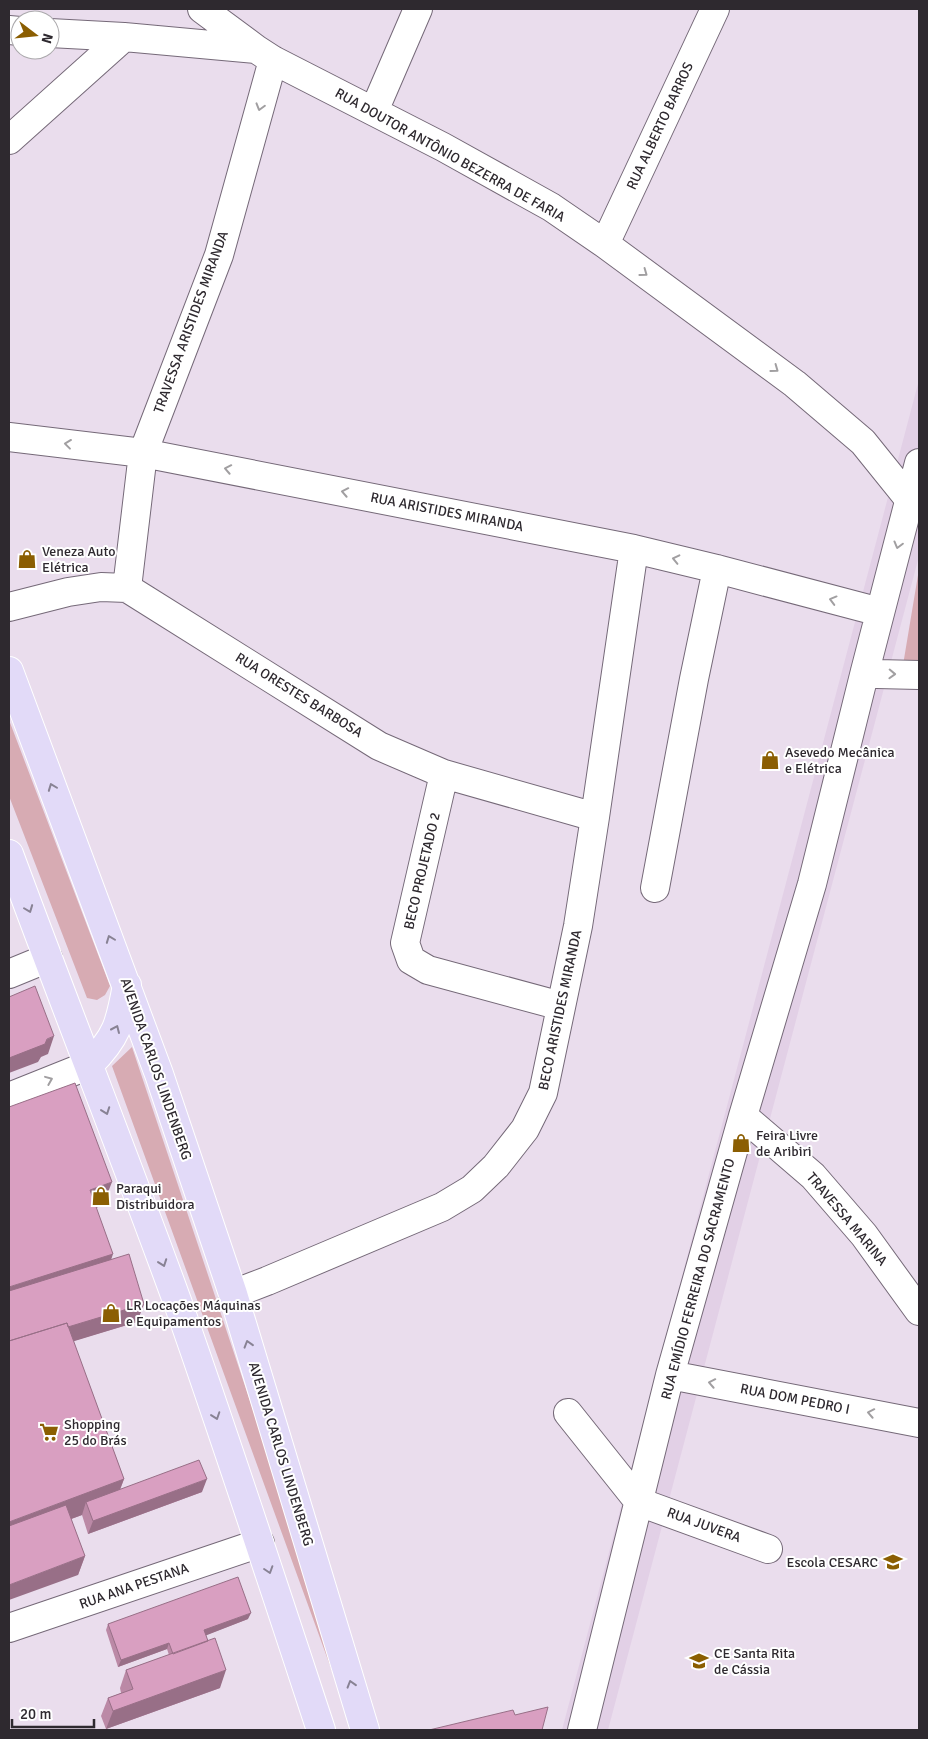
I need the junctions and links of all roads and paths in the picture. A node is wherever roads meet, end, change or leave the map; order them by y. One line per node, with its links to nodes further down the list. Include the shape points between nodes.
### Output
1 (202, 9): 6 (street)
2 (418, 9): 7 (street)
3 (715, 9): 9 (street, RUA ALBERTO BARROS)
4 (60, 34): 5 (street, RUA DOUTOR ANTÔNIO BEZERRA DE FARIA)
5 (124, 37): 6 (street, RUA DOUTOR ANTÔNIO BEZERRA DE FARIA); 8 (street)
6 (265, 55): 7 (street, RUA DOUTOR ANTÔNIO BEZERRA DE FARIA); 11 (street, TRAVESSA ARISTIDES MIRANDA, one-way to 11, via 218,255)
7 (374, 111): 9 (street, RUA DOUTOR ANTÔNIO BEZERRA DE FARIA, via 552,207)
8 (9, 140)
9 (605, 244): 13 (street, RUA DOUTOR ANTÔNIO BEZERRA DE FARIA, one-way to 13, via 795,384 863,442)
10 (9, 437): 11 (street, RUA ARISTIDES MIRANDA, one-way to 10)
11 (143, 453): 14 (street, RUA ARISTIDES MIRANDA, one-way to 11); 16 (street, TRAVESSA ARISTIDES MIRANDA)
12 (919, 463): 13 (street, RUA EMÍDIO FERREIRA DO SACRAMENTO)
13 (915, 505): 18 (street, RUA EMÍDIO FERREIRA DO SACRAMENTO, one-way to 18)
14 (634, 549): 15 (street, RUA ARISTIDES MIRANDA, one-way to 14); 23 (street, BECO ARISTIDES MIRANDA)
15 (717, 569): 18 (street, RUA ARISTIDES MIRANDA, one-way to 15); 25 (street)
16 (127, 588): 17 (street, RUA ORESTES BARBOSA, via 100,587 68,592); 22 (street, RUA ORESTES BARBOSA, via 379,746)
17 (9, 607)
18 (880, 612): 20 (street, RUA EMÍDIO FERREIRA DO SACRAMENTO)
19 (9, 671): 28 (main road, AVENIDA CARLOS LINDENBERG, one-way to 19)
20 (865, 671): 21 (street, one-way to 21); 32 (street, RUA EMÍDIO FERREIRA DO SACRAMENTO, via 812,884)
21 (919, 675)
22 (444, 774): 23 (street, RUA ORESTES BARBOSA); 29 (street, BECO PROJETADO 2, via 405,943 411,960 428,970)
23 (595, 816): 29 (street, BECO ARISTIDES MIRANDA, via 578,926)
24 (9, 854): 26 (main road, one-way to 26)
25 (655, 888)
26 (48, 958): 27 (street); 30 (main road)
27 (9, 974)
28 (127, 985): 30 (main road, one-way to 28, via 114,1035 122,1016); 33 (main road, AVENIDA CARLOS LINDENBERG)
29 (561, 1006): 33 (street, BECO ARISTIDES MIRANDA, via 543,1093 524,1129 496,1166 472,1189 442,1207)
30 (89, 1065): 31 (street, one-way to 30); 39 (main road, one-way to 39, via 180,1309)
31 (9, 1097)
32 (743, 1116): 34 (street, TRAVESSA MARINA, via 814,1176 864,1235); 35 (street, RUA EMÍDIO FERREIRA DO SACRAMENTO)
33 (233, 1294): 43 (main road, AVENIDA CARLOS LINDENBERG, one-way to 33)
34 (919, 1311)
35 (670, 1375): 37 (street, RUA DOM PEDRO I, one-way to 35); 38 (street, RUA EMÍDIO FERREIRA DO SACRAMENTO)
36 (568, 1413): 38 (street)
37 (919, 1423)
38 (639, 1502): 40 (street, RUA JUVERA); 44 (street, RUA EMÍDIO FERREIRA DO SACRAMENTO)
39 (260, 1543): 41 (street, RUA ANA PESTANA); 42 (main road, one-way to 42)
40 (768, 1549)
41 (9, 1628)
42 (321, 1730)
43 (365, 1730)
44 (582, 1730)

